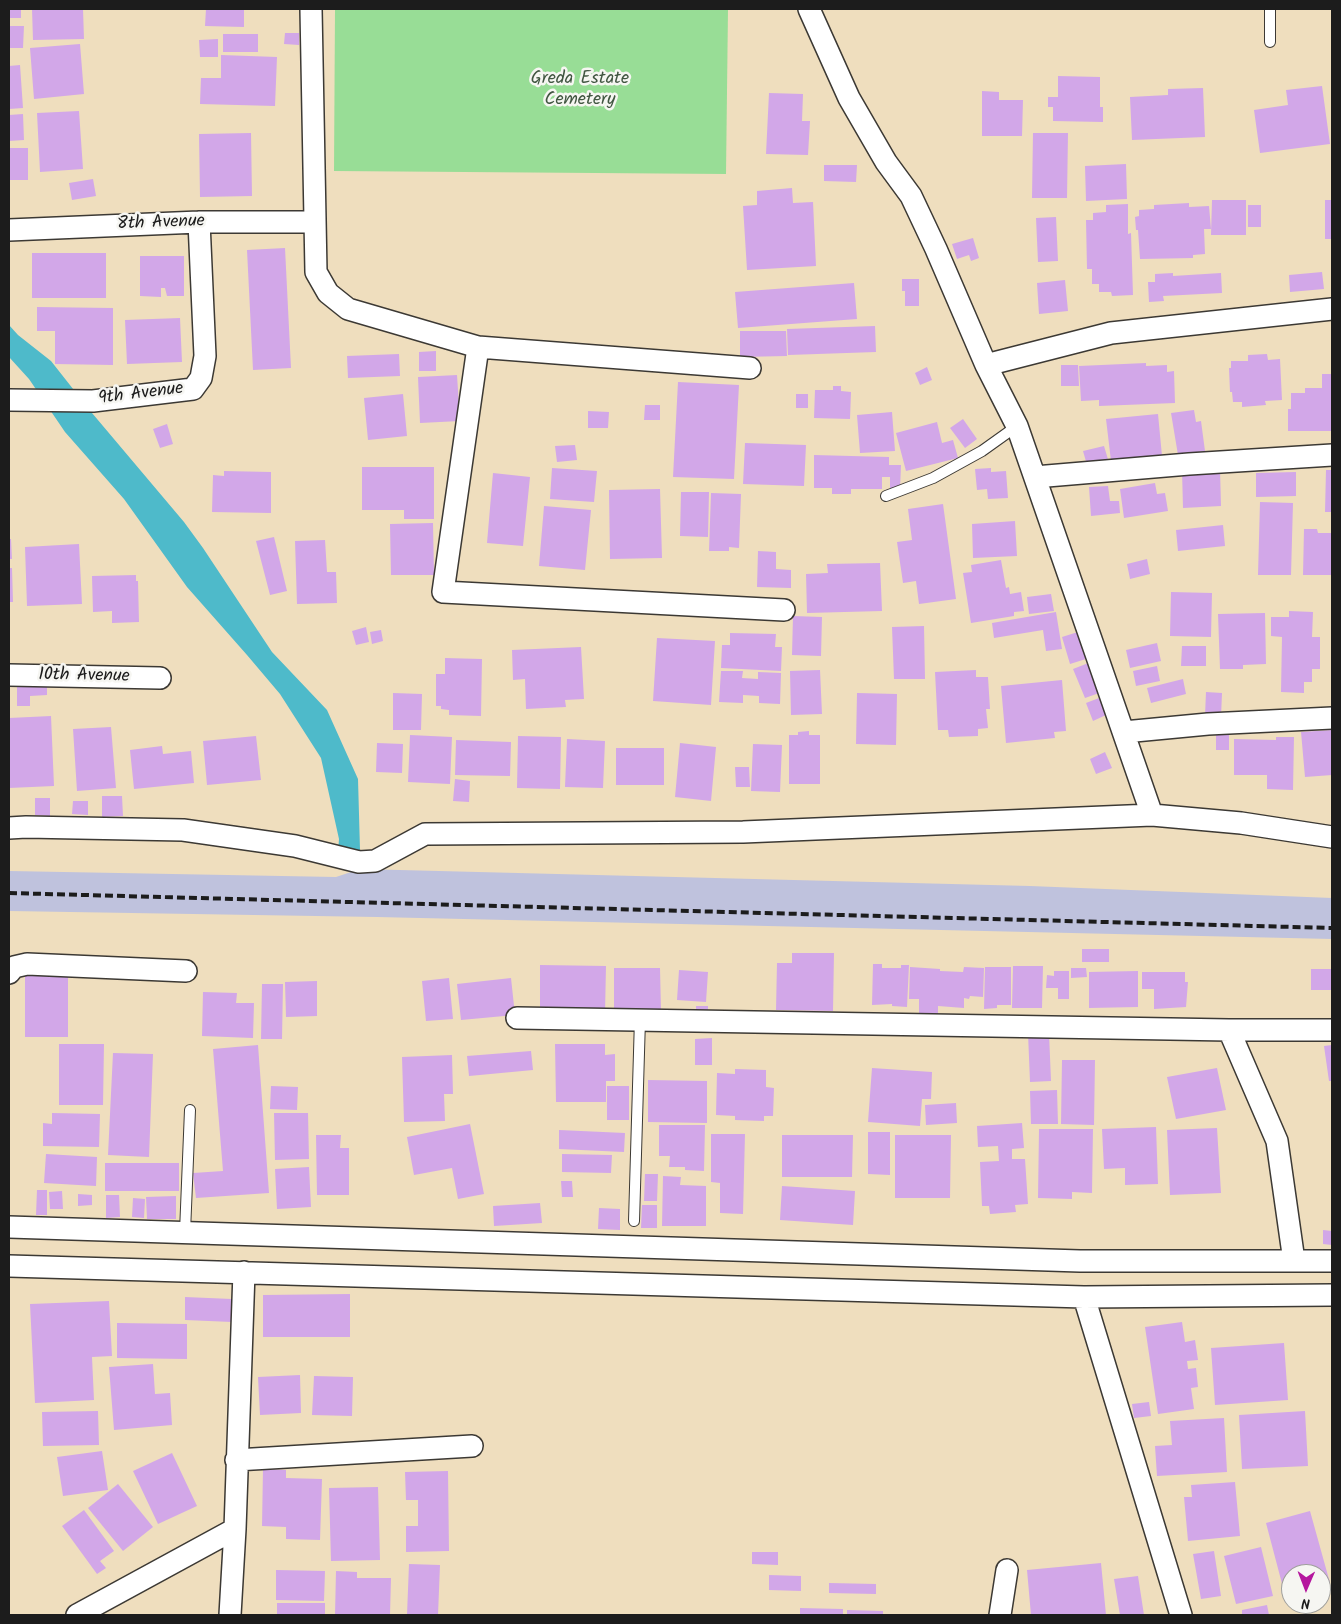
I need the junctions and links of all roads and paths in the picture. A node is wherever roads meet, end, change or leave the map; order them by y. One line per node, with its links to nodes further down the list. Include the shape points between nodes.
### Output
1 (311, 9): 6 (street)
2 (809, 9): 10 (street, via 849,98 886,162 911,196)
3 (1270, 9): 4 (lane)
4 (1270, 42)
5 (199, 222): 6 (street, 8th Avenue); 7 (street, 8th Avenue); 12 (street, 9th Avenue, via 205,356 201,378 193,389 93,401)
6 (314, 222): 9 (street, via 316,272 328,294 348,309)
7 (9, 230)
8 (1332, 309): 10 (street, via 1112,333)
9 (478, 347): 11 (street); 17 (street, via 443,592)
10 (986, 365): 13 (street)
11 (750, 368)
12 (19, 400)
13 (1016, 426): 15 (street); 16 (lane, via 982,451 932,478)
14 (1332, 455): 15 (street)
15 (1035, 477): 21 (street)
16 (886, 496)
17 (784, 610)
18 (9, 675): 19 (street, 10th Avenue)
19 (160, 678)
20 (1332, 718): 21 (street)
21 (1124, 732): 22 (street)
22 (1152, 815): 23 (street, via 743,832 425,834 375,861 359,862 295,846 183,830); 24 (street, via 1241,823)
23 (9, 828)
24 (1332, 837)
25 (186, 971): 26 (street, via 28,964 14,967)
26 (9, 973)
27 (517, 1018): 28 (street)
28 (640, 1019): 29 (street); 32 (lane)
29 (1229, 1030): 30 (street); 35 (street, via 1277,1141)
30 (1332, 1030)
31 (190, 1110): 34 (lane)
32 (634, 1221)
33 (9, 1227): 34 (street)
34 (185, 1232): 35 (street, via 1080,1261)
35 (1294, 1261): 36 (street)
36 (1332, 1261)
37 (9, 1266): 38 (street)
38 (244, 1272): 40 (street); 42 (street)
39 (1332, 1295): 40 (street)
40 (1084, 1297): 48 (street)
41 (472, 1446): 42 (street)
42 (236, 1460): 43 (street)
43 (235, 1529): 45 (street); 46 (street)
44 (1007, 1570): 47 (street)
45 (77, 1615)
46 (230, 1615)
47 (1000, 1615)
48 (1181, 1615)

